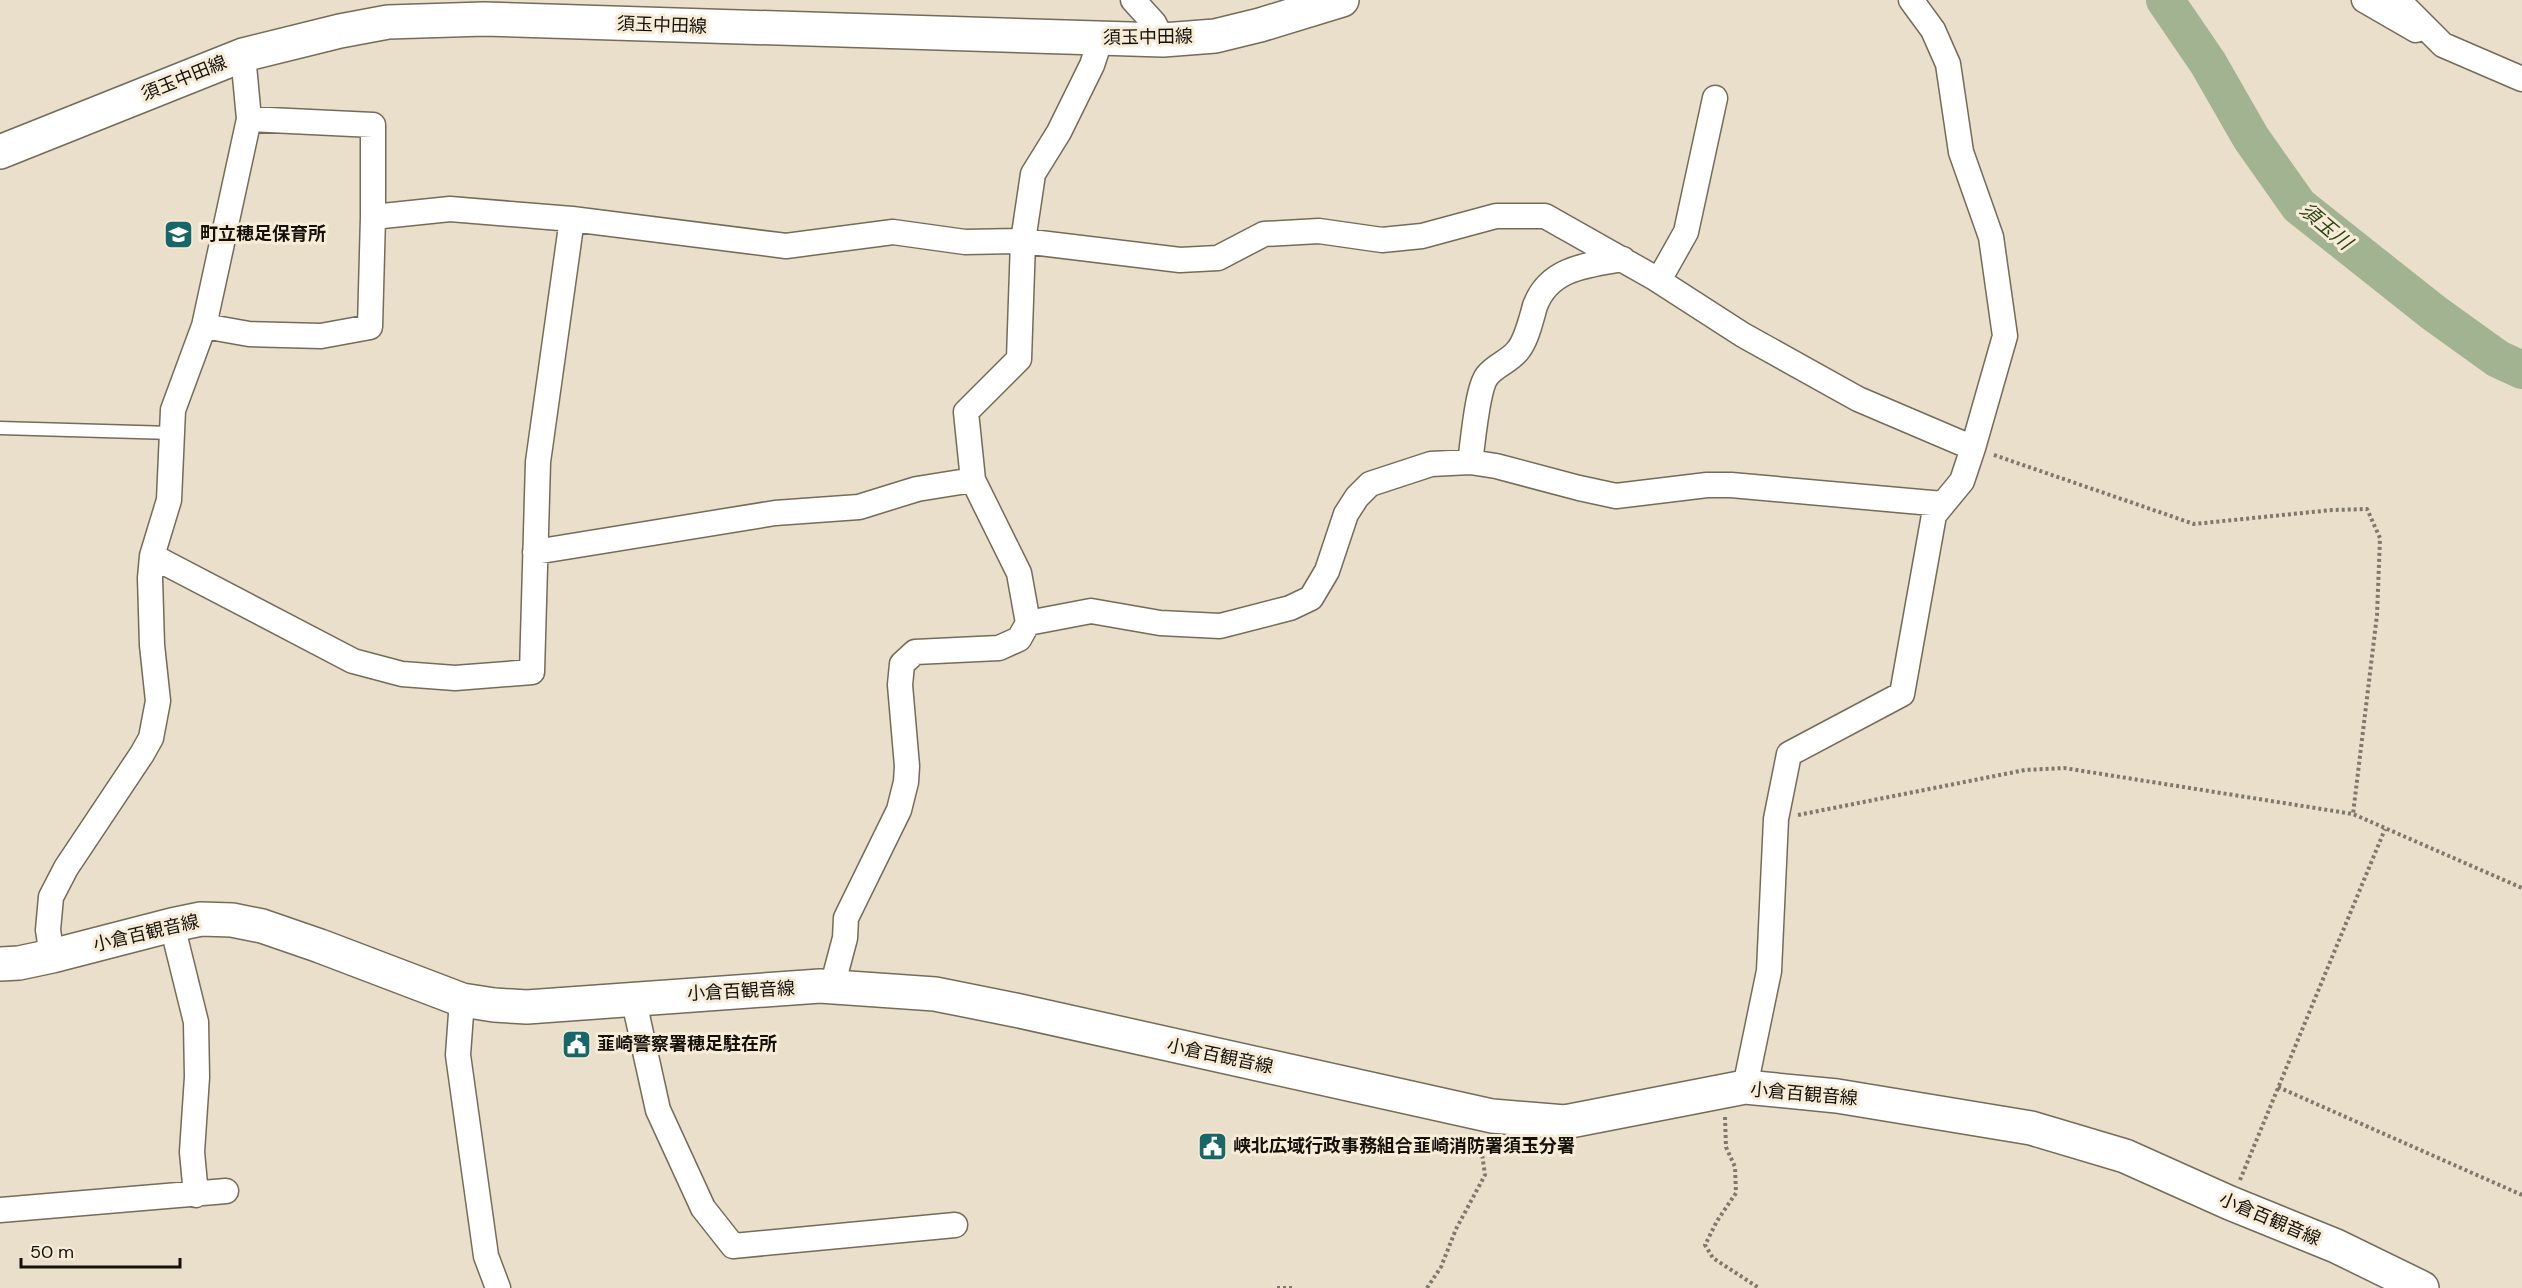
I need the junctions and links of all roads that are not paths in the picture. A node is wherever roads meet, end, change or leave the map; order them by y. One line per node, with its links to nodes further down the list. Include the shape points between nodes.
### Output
1 (1133, 0): 8 (street)
2 (1342, 0): 8 (main road, 須玉中田線, via 1215,36)
3 (1911, 0): 23 (street, via 1933,30 1948,64 1961,152 1993,249 2005,336)
4 (2364, 0): 9 (street)
5 (2398, 0): 9 (street)
6 (387, 11): 7 (main road, 須玉中田線, via 484,19); 10 (main road, 須玉中田線, via 340,31)
7 (1101, 38): 8 (main road, 須玉中田線); 17 (street, via 1088,75 1033,174)
8 (1163, 40)
9 (2443, 45): 11 (street)
10 (243, 55): 13 (street); 14 (main road, 須玉中田線)
11 (2522, 79)
12 (1715, 98): 19 (street, via 1686,232)
13 (249, 119): 15 (street, via 373,125); 20 (street)
14 (0, 152)
15 (373, 217): 16 (street, via 450,210); 20 (street, via 370,327 321,336 249,334)
16 (572, 219): 17 (street, via 786,246 893,232 965,242); 27 (street, via 538,462)
17 (1023, 241): 18 (street, via 1204,260 1218,258 1264,234 1319,231 1382,240 1422,236 1496,216 1545,216); 25 (street, via 1019,359 966,412)
18 (1623, 259): 19 (street); 24 (street, via 1561,274 1541,291 1520,349 1487,375 1481,388)
19 (1659, 280): 23 (street, via 1743,335 1858,399)
20 (204, 326): 22 (street, via 173,410)
21 (0, 428): 22 (lane)
22 (172, 433): 28 (street, via 169,500)
23 (1974, 448): 26 (street, via 1962,481)
24 (1470, 462): 26 (street, via 1616,496 1731,485); 29 (street, via 1431,464 1370,484 1346,514 1328,571 1311,598 1290,608 1220,626 1160,623 1091,611)
25 (973, 480): 27 (street, via 917,489 859,507 775,513); 29 (street, via 1019,573)
26 (1943, 504): 36 (street, via 1934,515 1902,694 1789,754 1776,819 1769,970)
27 (535, 552): 28 (street, via 532,672 455,678 402,674 353,661)
28 (152, 556): 31 (street, via 156,719 142,754 51,897 48,913)
29 (1028, 623): 33 (street, via 1019,639 999,648 915,652 902,664 906,782 899,810 846,918 845,939)
30 (172, 925): 31 (main road, 小倉百観音線); 35 (main road, 小倉百観音線, via 201,919 262,926); 38 (street, via 196,1022 192,1152)
31 (52, 956): 32 (main road, 小倉百観音線)
32 (0, 964)
33 (832, 987): 34 (main road, 小倉百観音線); 36 (main road, 小倉百観音線, via 935,994 1492,1116 1565,1122)
34 (633, 998): 35 (main road, 小倉百観音線, via 527,1007); 40 (street, via 658,1110 703,1208 733,1246)
35 (462, 1000): 41 (street, via 458,1055 486,1256)
36 (1736, 1089): 42 (main road, 小倉百観音線, via 1837,1096 2031,1128 2125,1156 2336,1246)
37 (226, 1191): 38 (street)
38 (196, 1195): 39 (street)
39 (0, 1210)
40 (954, 1225)
41 (498, 1288)
42 (2422, 1288)

